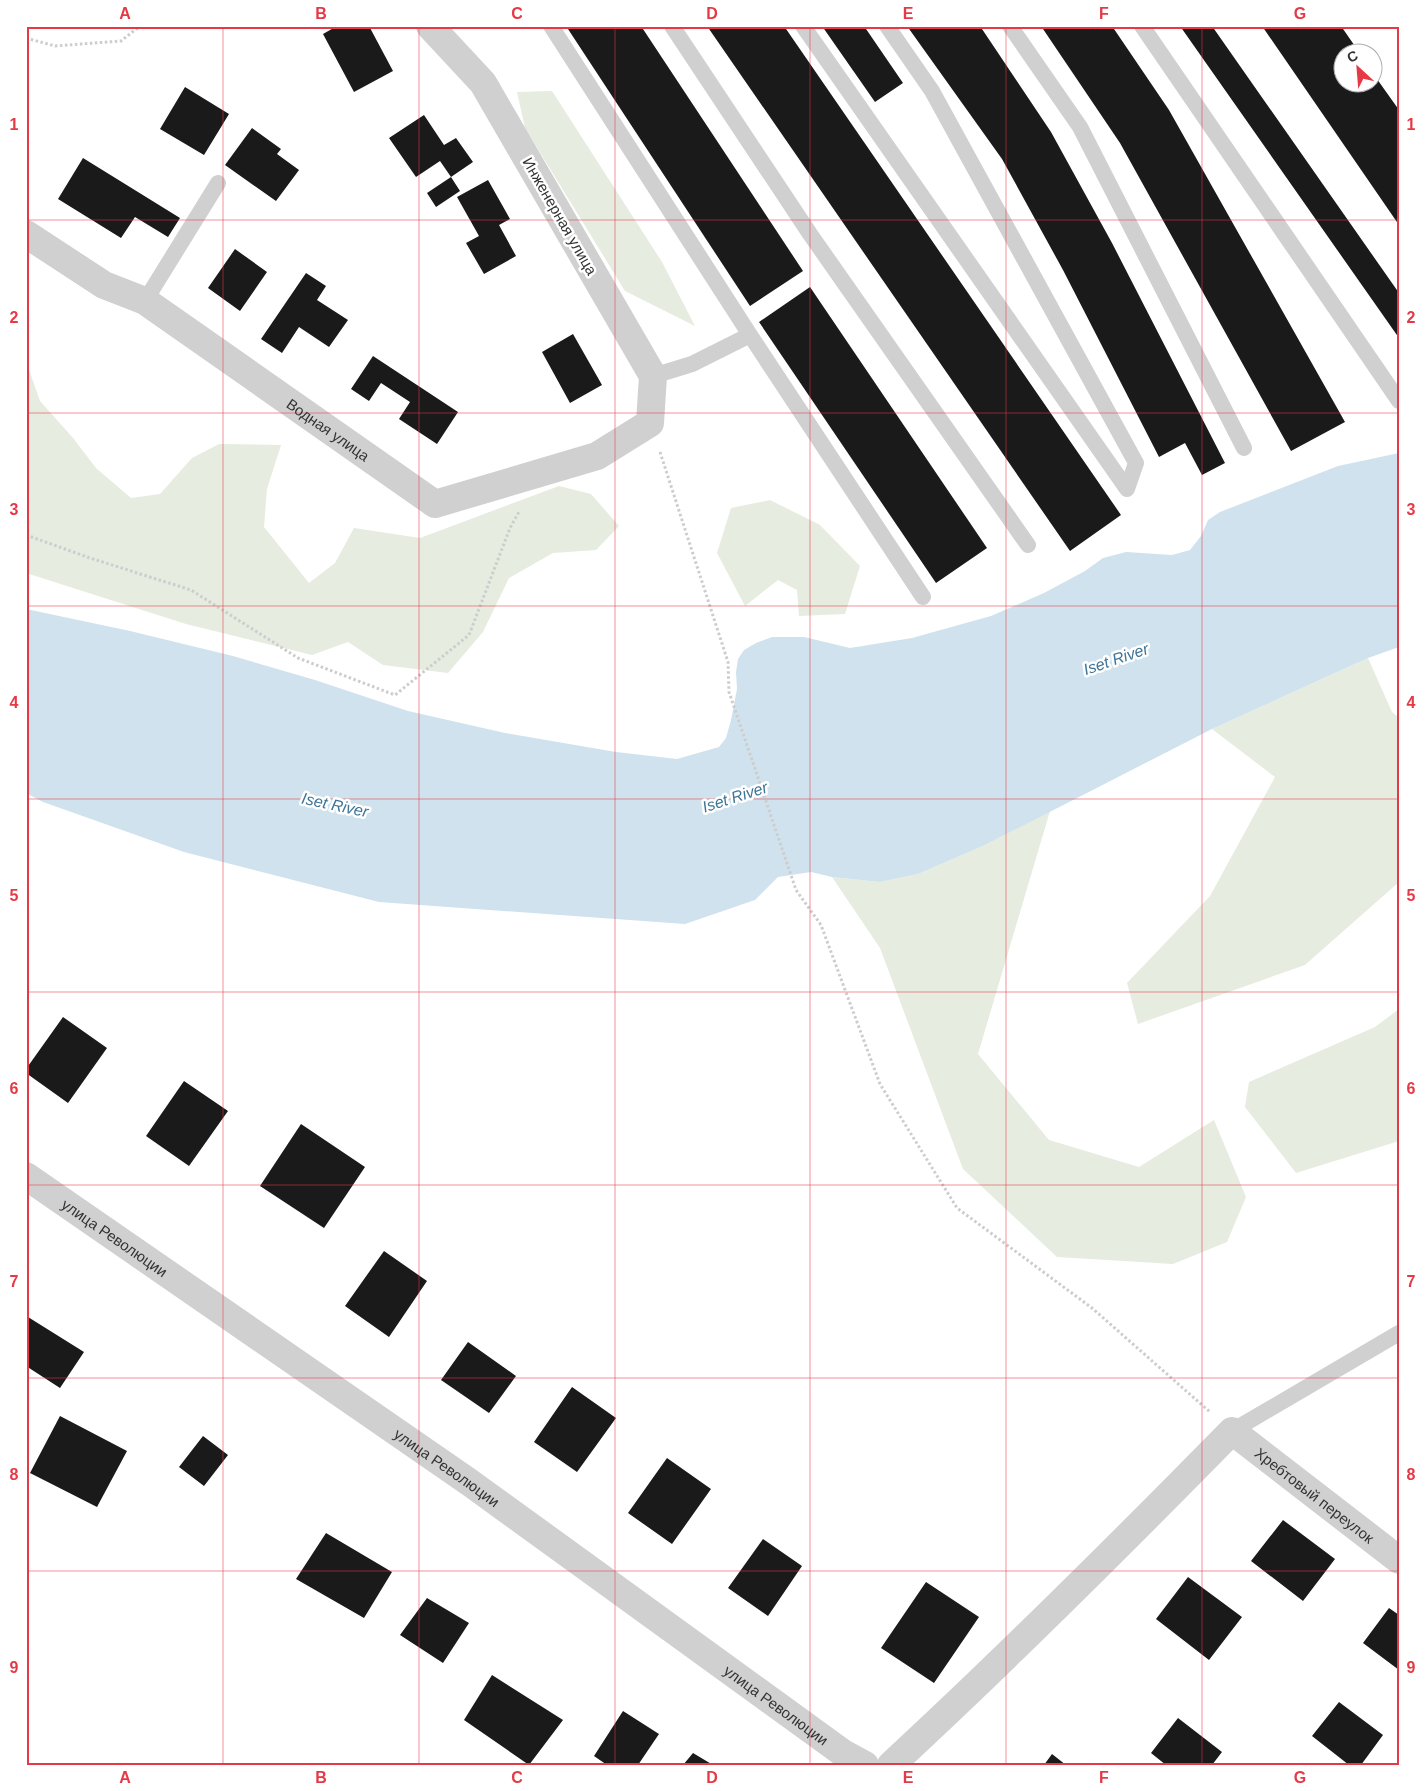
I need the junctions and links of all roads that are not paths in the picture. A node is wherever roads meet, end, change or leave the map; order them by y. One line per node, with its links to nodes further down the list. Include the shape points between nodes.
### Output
1 (430, 26): 12 (street, Инженерная улица, via 483,84)
2 (551, 26): 11 (lane)
3 (672, 26): 15 (lane, via 810,234)
4 (803, 26): 5 (lane, via 1127,489 1136,463 932,91)
5 (887, 26)
6 (1010, 26): 14 (lane, via 1080,127)
7 (1142, 26): 13 (lane)
8 (218, 183): 10 (lane)
9 (26, 234): 10 (street, Водная улица, via 104,286)
10 (145, 300): 12 (street, Водная улица, via 435,504 597,456 650,423)
11 (750, 335): 12 (lane, via 692,364); 16 (lane)
12 (653, 376)
13 (1399, 401)
14 (1244, 448)
15 (1028, 545)
16 (923, 597)
17 (26, 1176): 21 (street, улица Революции, via 469,1482)
18 (1399, 1333): 19 (lane)
19 (1232, 1432): 20 (street, Хребтовый переулок); 22 (street, via 1076,1589)
20 (1399, 1560)
21 (847, 1761)
22 (891, 1765)

